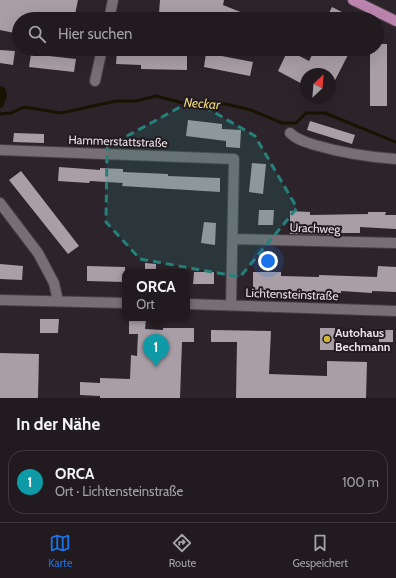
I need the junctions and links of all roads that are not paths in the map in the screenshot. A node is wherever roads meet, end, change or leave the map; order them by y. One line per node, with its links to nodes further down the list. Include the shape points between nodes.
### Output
1 (113, 0): 5 (street)
2 (353, 0): 4 (main road)
3 (358, 0): 4 (main road)
4 (368, 6): 6 (main road)
5 (110, 12)
6 (379, 12)
7 (384, 15): 8 (main road)
8 (396, 21)
9 (100, 56): 10 (street)
10 (95, 81)
11 (290, 133): 13 (street, via 295,138 329,149 358,156)
12 (0, 150): 15 (street, Hammerstattstraße, via 234,159)
13 (396, 159)
14 (0, 203): 18 (street, via 38,253 54,284)
15 (233, 239): 16 (street, Urachweg); 21 (street)
16 (396, 243)
17 (0, 300): 18 (street)
18 (58, 301): 19 (street)
19 (122, 303)
20 (190, 304): 21 (street, Lichtensteinstraße)
21 (231, 305): 22 (street, Lichtensteinstraße)
22 (396, 311)

